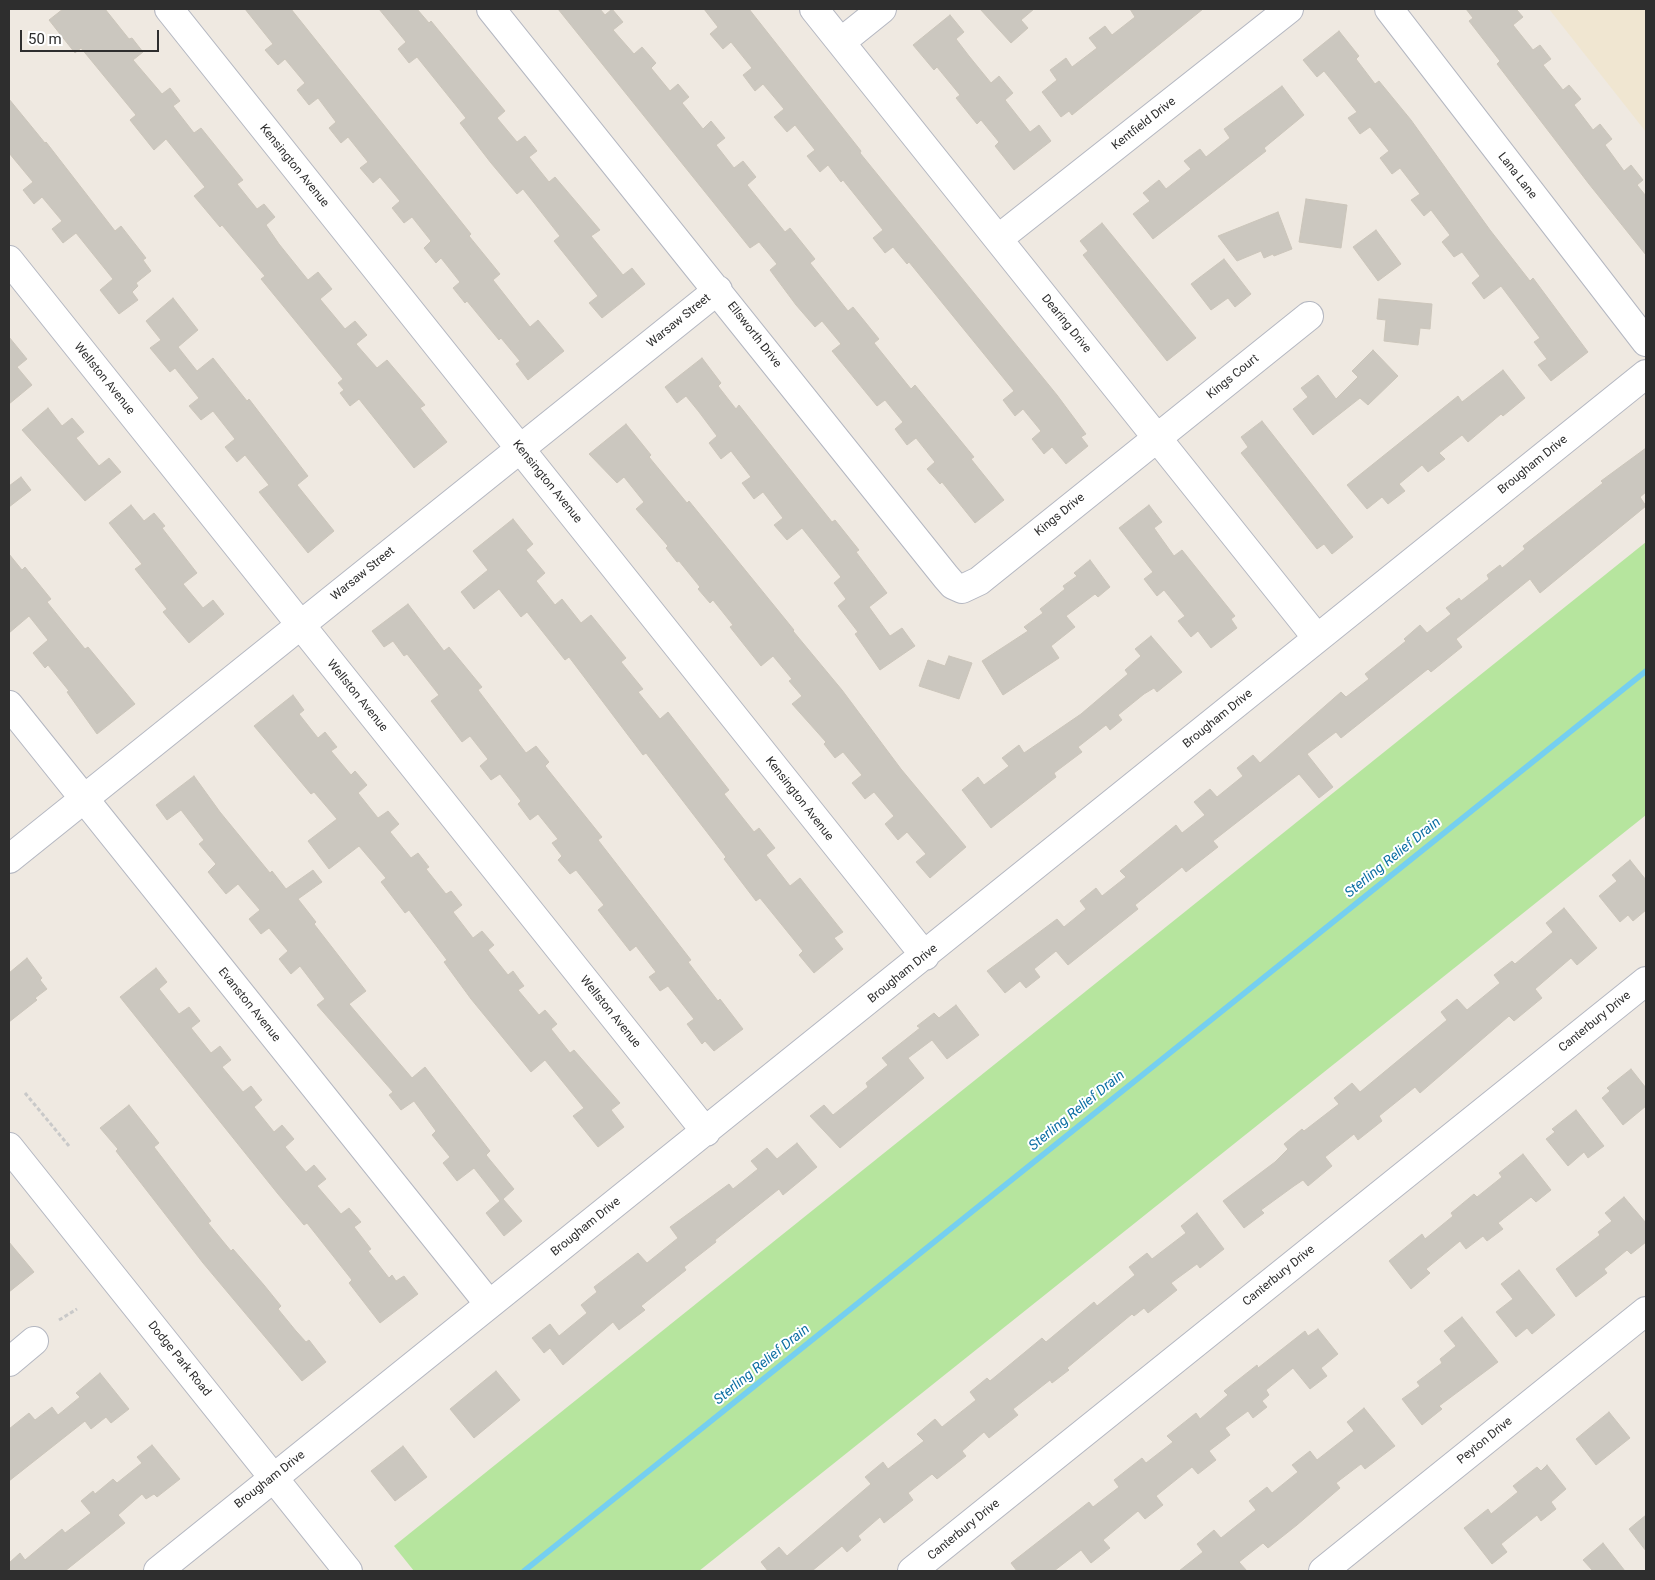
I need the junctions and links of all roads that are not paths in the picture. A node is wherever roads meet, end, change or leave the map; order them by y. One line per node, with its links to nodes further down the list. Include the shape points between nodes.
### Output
1 (169, 9): 15 (street, Kensington Avenue)
2 (491, 9): 10 (street, Ellsworth Drive)
3 (814, 9): 7 (street, Dearing Drive)
4 (882, 9): 7 (street)
5 (1290, 9): 8 (street, Kentfield Drive)
6 (1389, 9): 12 (street, Lana Lane)
7 (841, 42): 8 (street, Dearing Drive)
8 (998, 239): 14 (street, Dearing Drive)
9 (9, 260): 17 (street, Wellston Avenue)
10 (718, 290): 15 (street, Warsaw Street); 16 (street, Ellsworth Drive, via 946,577)
11 (1309, 316): 14 (street, Kings Court)
12 (1646, 342)
13 (1646, 374): 18 (street, Brougham Drive)
14 (1156, 437): 16 (street, Kings Drive, via 979,581); 18 (street, Dearing Drive)
15 (520, 448): 17 (street, Warsaw Street); 22 (street, Kensington Avenue)
16 (962, 589)
17 (301, 625): 20 (street, Warsaw Street); 24 (street, Wellston Avenue)
18 (1317, 638): 22 (street, Brougham Drive)
19 (9, 705): 20 (street, Evanston Avenue)
20 (84, 799): 21 (street, Warsaw Street); 26 (street, Evanston Avenue)
21 (9, 859)
22 (925, 956): 24 (street, Brougham Drive)
23 (1646, 981): 33 (street, Canterbury Drive)
24 (706, 1132): 26 (street, Brougham Drive)
25 (9, 1147): 30 (street, Dodge Park Road)
26 (489, 1304): 30 (street, Brougham Drive)
27 (1646, 1311): 34 (street, Peyton Drive)
28 (34, 1341): 29 (street)
29 (9, 1362)
30 (273, 1477): 31 (street, Brougham Drive); 32 (street, Dodge Park Road)
31 (158, 1571)
32 (348, 1571)
33 (912, 1571)
34 (1323, 1571)

